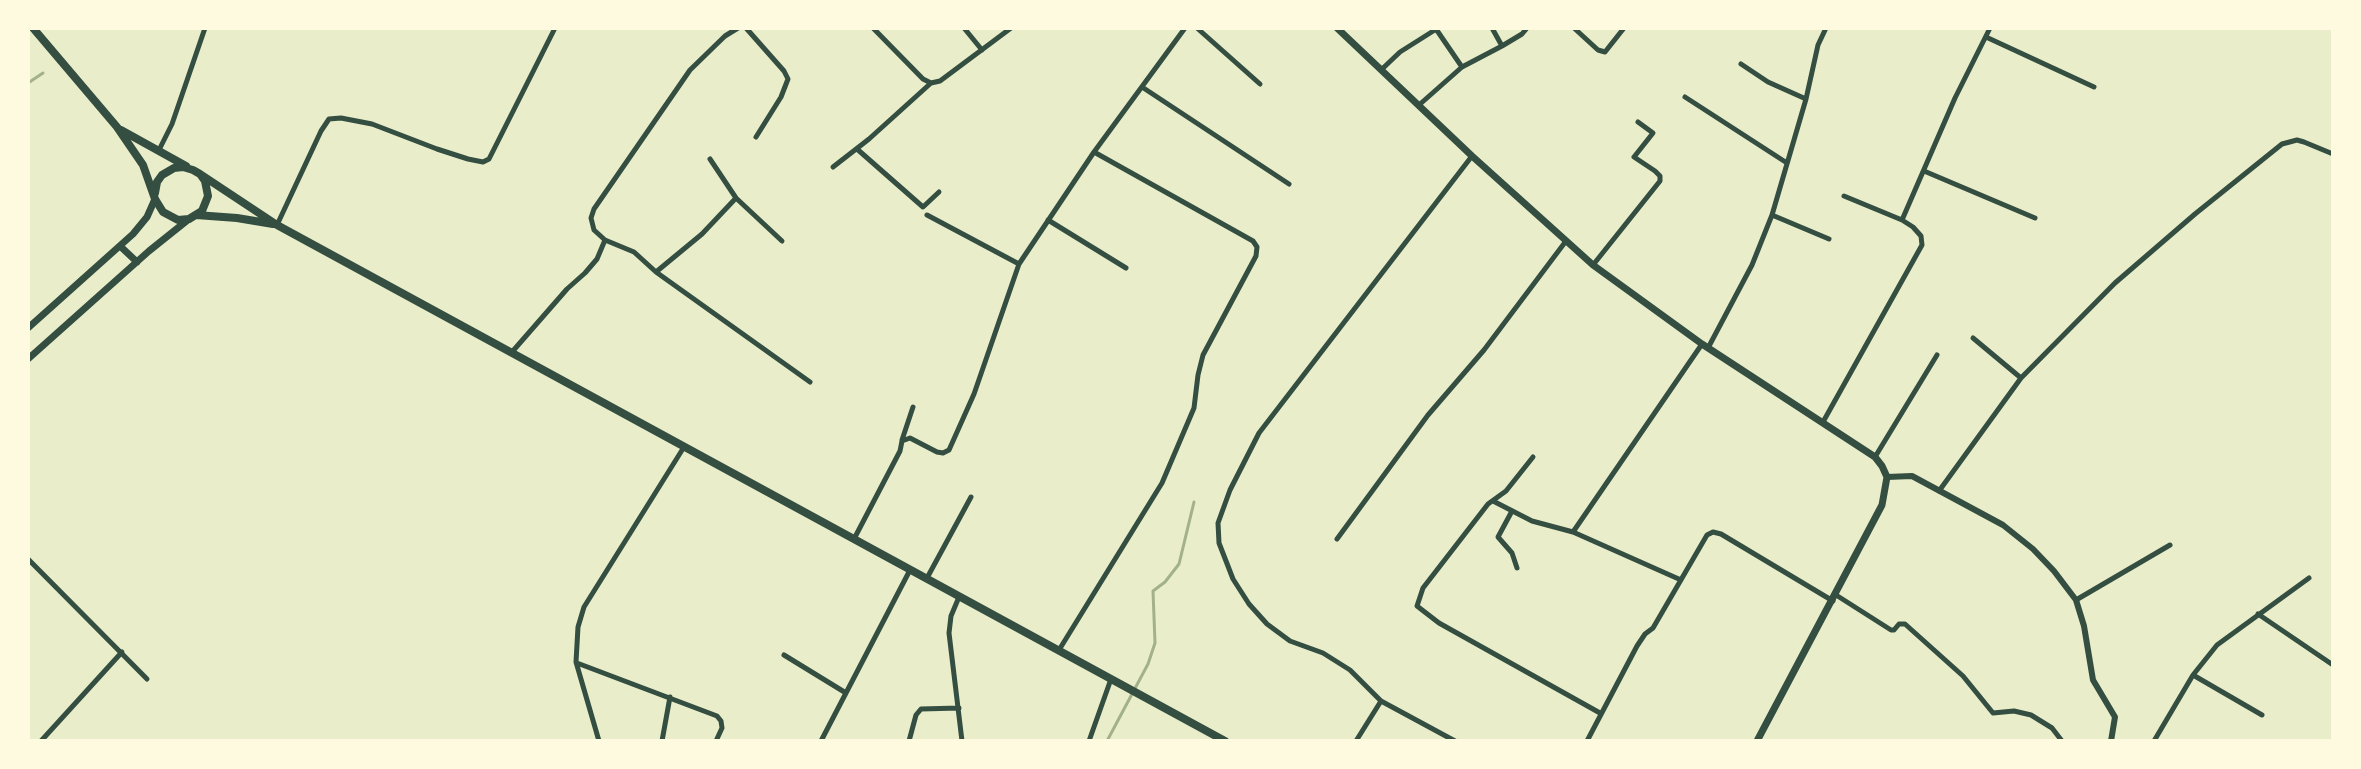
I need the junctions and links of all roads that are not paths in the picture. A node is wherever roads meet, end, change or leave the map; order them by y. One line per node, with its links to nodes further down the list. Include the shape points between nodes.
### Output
1 (205, 28): 36 (street)
2 (555, 28): 56 (street, via 489,159 468,159 372,124 329,119)
3 (738, 28): 58 (street, via 690,70 594,209 594,230)
4 (746, 28): 34 (street, via 788,79)
5 (873, 28): 25 (street)
6 (964, 28): 21 (street)
7 (1011, 28): 21 (street)
8 (1185, 28): 27 (street)
9 (1197, 28): 26 (street)
10 (1337, 28): 24 (main road)
11 (1436, 28): 23 (street); 24 (street)
12 (1492, 28): 20 (street)
13 (1527, 28): 20 (street)
14 (1574, 28): 15 (street, via 1605,52)
15 (1624, 28)
16 (1826, 28): 30 (street)
17 (1990, 28): 19 (street)
18 (38, 29): 33 (main road)
19 (1986, 37): 28 (street); 43 (street)
20 (1502, 46): 23 (street)
21 (982, 50): 25 (street)
22 (1741, 64): 30 (street)
23 (1462, 67): 31 (street)
24 (1381, 70): 31 (main road)
25 (931, 83): 35 (street)
26 (1260, 84)
27 (1142, 87): 37 (street); 45 (street)
28 (2094, 87)
29 (1685, 97): 41 (street)
30 (1806, 99): 41 (street)
31 (1419, 105): 39 (main road)
32 (1638, 122): 64 (street, via 1653,133 1634,157 1660,181)
33 (117, 127): 36 (main road); 47 (main road, via 143,165)
34 (756, 137)
35 (857, 149): 42 (street); 46 (street, via 923,207)
36 (158, 150): 44 (main road)
37 (1094, 152): 54 (street); 100 (street, via 1257,247 1203,355 1194,408 1162,483)
38 (2333, 154): 73 (street, via 2297,140 2282,144 2115,283)
39 (1472, 156): 60 (main road); 110 (street, via 1259,433 1218,523 1219,543 1233,579 1267,624 1350,670)
40 (710, 159): 49 (street)
41 (1787, 163): 51 (street)
42 (833, 167)
43 (1924, 171): 53 (street); 55 (street)
44 (197, 172): 47 (main road, via 183,167 168,170 157,182); 52 (main road, via 208,196); 56 (main road)
45 (1289, 184)
46 (939, 192)
47 (155, 196): 52 (main road, via 171,217); 61 (main road, via 147,217)
48 (1844, 196): 55 (street)
49 (736, 198): 59 (street); 66 (street)
50 (927, 215): 63 (street)
51 (1772, 215): 57 (street); 69 (street, via 1752,265)
52 (192, 217): 56 (main road); 62 (main road)
53 (2035, 218)
54 (1048, 220): 63 (street); 65 (street)
55 (1902, 220): 76 (street, via 1921,236 1922,245)
56 (277, 225): 70 (main road)
57 (1829, 239)
58 (605, 240): 66 (street, via 634,252); 70 (street, via 597,259)
59 (782, 241)
60 (1566, 241): 64 (main road); 88 (street)
61 (120, 246): 62 (main road); 67 (main road)
62 (137, 262): 72 (main road)
63 (1019, 264): 77 (street, via 949,450 937,452 910,438)
64 (1593, 265): 69 (main road)
65 (1126, 268)
66 (656, 272): 74 (street)
67 (28, 328)
68 (1973, 338): 73 (street)
69 (1705, 346): 76 (main road); 86 (street)
70 (512, 352): 78 (main road)
71 (1937, 355): 80 (street)
72 (28, 359)
73 (2021, 378): 82 (street)
74 (810, 382)
75 (913, 407): 77 (street)
76 (1823, 422): 80 (main road)
77 (902, 441): 87 (street)
78 (685, 446): 87 (main road); 103 (street, via 584,607)
79 (1533, 457): 84 (street)
80 (1875, 457): 81 (main road)
81 (1887, 477): 82 (street, via 1912,476); 97 (main road, via 1882,505)
82 (1939, 492): 98 (street, via 2003,525 2033,549)
83 (971, 497): 93 (street)
84 (1493, 501): 85 (street); 112 (street, via 1423,588 1417,606)
85 (1512, 511): 86 (street); 91 (street, via 1498,537)
86 (1573, 532): 95 (street)
87 (854, 539): 92 (main road)
88 (1337, 539)
89 (2170, 545): 98 (street)
90 (28, 559): 101 (street)
91 (1517, 568)
92 (910, 569): 93 (main road); 108 (street)
93 (927, 578): 96 (main road)
94 (2309, 578): 99 (street)
95 (1681, 580): 97 (street, via 1713,532); 112 (street)
96 (960, 596): 100 (main road); 111 (street, via 949,633)
97 (1834, 598): 126 (main road); 127 (street, via 1891,630 1905,624 1963,676 1993,713 2031,715)
98 (2076, 600): 128 (street, via 2093,680 2115,717)
99 (2258, 614): 104 (street); 105 (street, via 2217,645)
100 (1059, 650): 106 (main road)
101 (122, 652): 107 (street); 114 (street)
102 (784, 655): 108 (street)
103 (576, 662): 109 (street); 115 (street)
104 (2333, 665)
105 (2193, 675): 113 (street); 129 (street)
106 (1111, 678): 121 (street); 122 (main road)
107 (147, 679)
108 (846, 693): 118 (street)
109 (670, 697): 116 (street); 117 (street, via 717,716 722,728)
110 (1381, 701): 123 (street); 124 (street)
111 (959, 708): 119 (street, via 921,709); 120 (street)
112 (1600, 713): 125 (street)
113 (2262, 715)
114 (41, 741)
115 (599, 741)
116 (662, 741)
117 (716, 741)
118 (821, 741)
119 (909, 741)
120 (962, 741)
121 (1089, 741)
122 (1225, 741)
123 (1356, 741)
124 (1455, 741)
125 (1587, 741)
126 (1757, 741)
127 (2062, 741)
128 (2111, 741)
129 (2154, 741)

